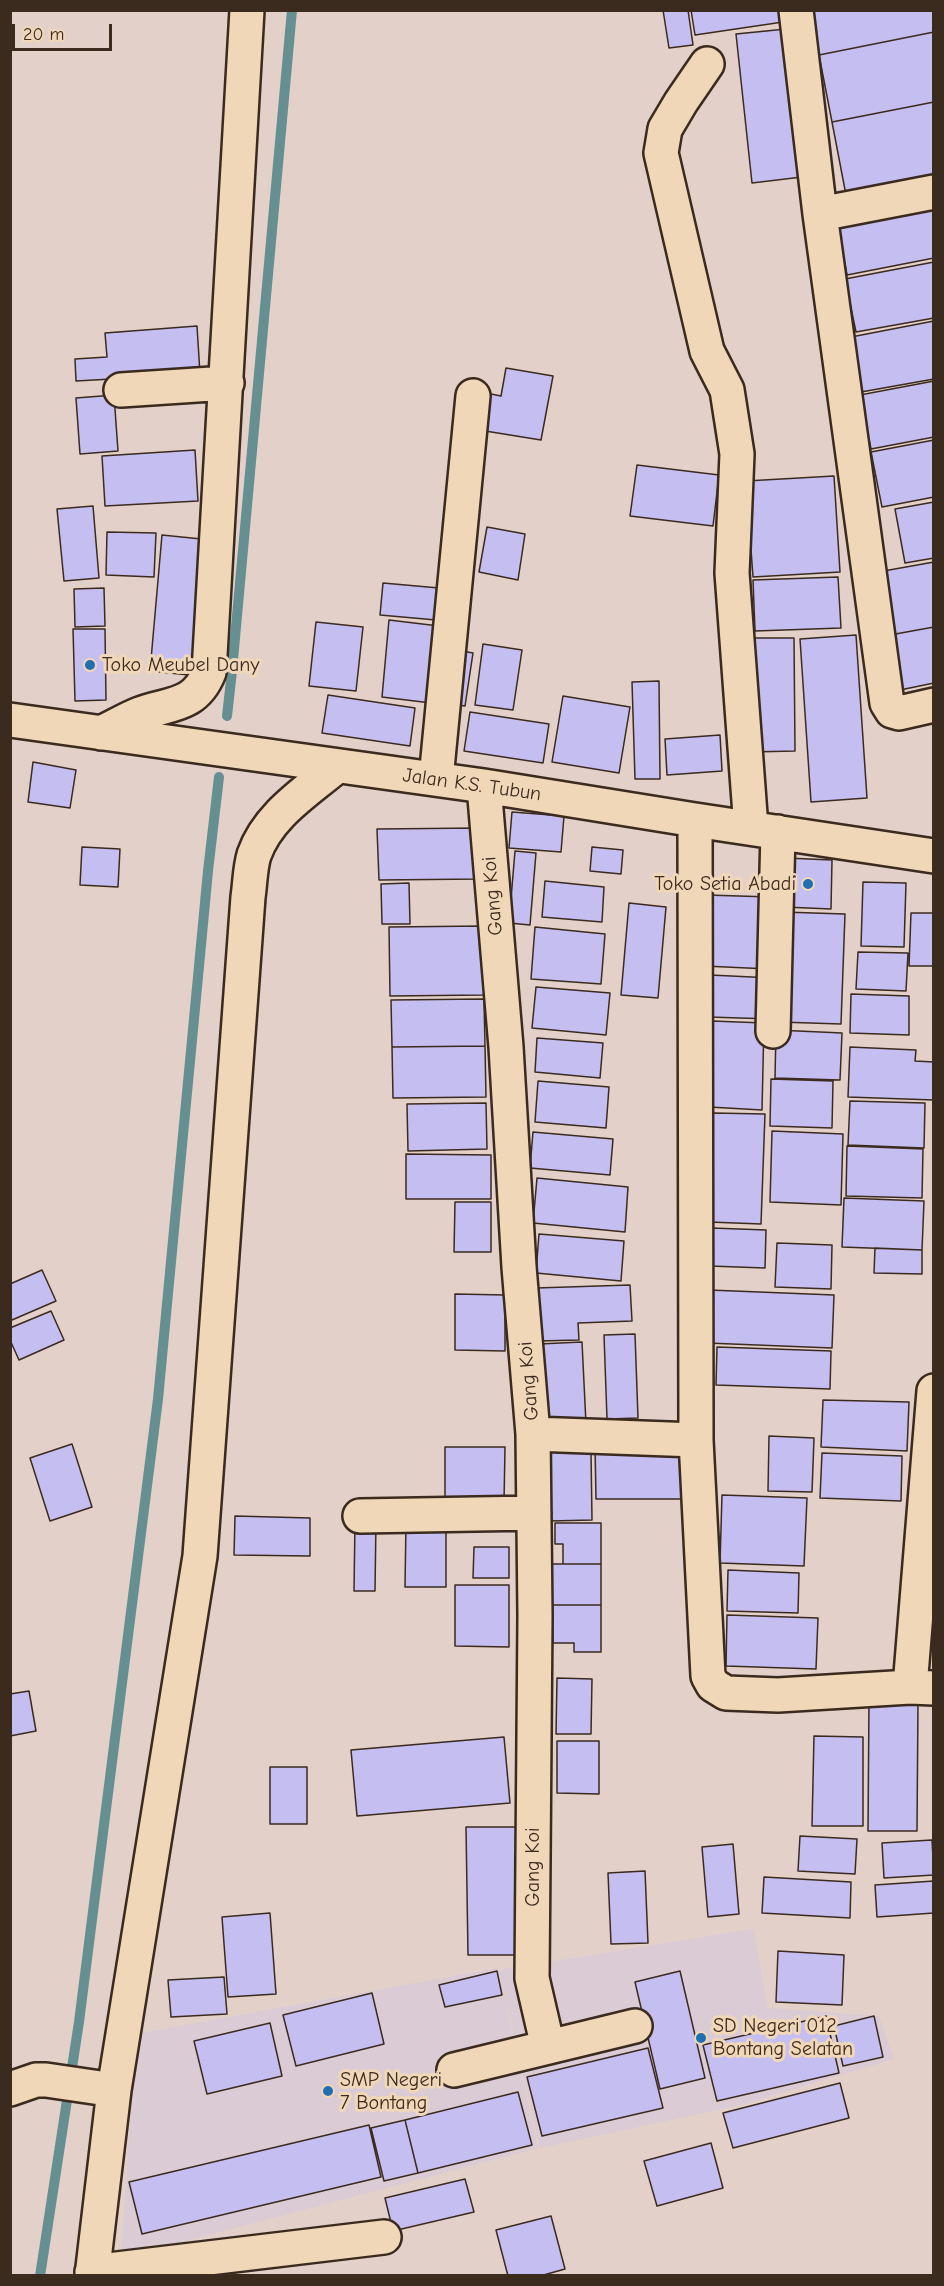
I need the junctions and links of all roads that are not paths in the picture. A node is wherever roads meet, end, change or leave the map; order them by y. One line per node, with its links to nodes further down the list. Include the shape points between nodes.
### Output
1 (247, 10): 6 (street)
2 (796, 10): 5 (street)
3 (707, 64): 16 (street, via 665,129 661,153 707,351 727,390 737,453 732,573)
4 (933, 192): 5 (street)
5 (820, 214): 9 (street, via 887,703 899,713)
6 (227, 383): 7 (street); 11 (street, via 209,672 188,700 136,715)
7 (121, 390)
8 (473, 396): 13 (street)
9 (933, 705)
10 (10, 720): 11 (street, Jalan K.S. Tubun)
11 (101, 733): 12 (street, Jalan K.S. Tubun)
12 (324, 764): 13 (street, Jalan K.S. Tubun); 28 (street, via 264,833 253,857 200,1556)
13 (436, 779): 14 (street, Jalan K.S. Tubun)
14 (484, 786): 15 (street, Jalan K.S. Tubun); 20 (street, Gang Koi)
15 (694, 820): 16 (street, Jalan K.S. Tubun); 21 (street)
16 (765, 830): 17 (street, Jalan K.S. Tubun); 18 (street)
17 (933, 855)
18 (773, 1031)
19 (933, 1391): 24 (street)
20 (533, 1434): 21 (street); 22 (street, Gang Koi)
21 (696, 1440): 24 (street, via 708,1676 712,1685 726,1693 778,1695)
22 (534, 1513): 23 (street); 26 (street, Gang Koi, via 532,1978)
23 (360, 1516)
24 (922, 1687)
25 (635, 2026): 26 (street)
26 (548, 2047): 27 (street)
27 (454, 2070)
28 (103, 2088): 29 (street, via 36,2080); 31 (street)
29 (10, 2089)
30 (384, 2237): 31 (street)
31 (92, 2274)

